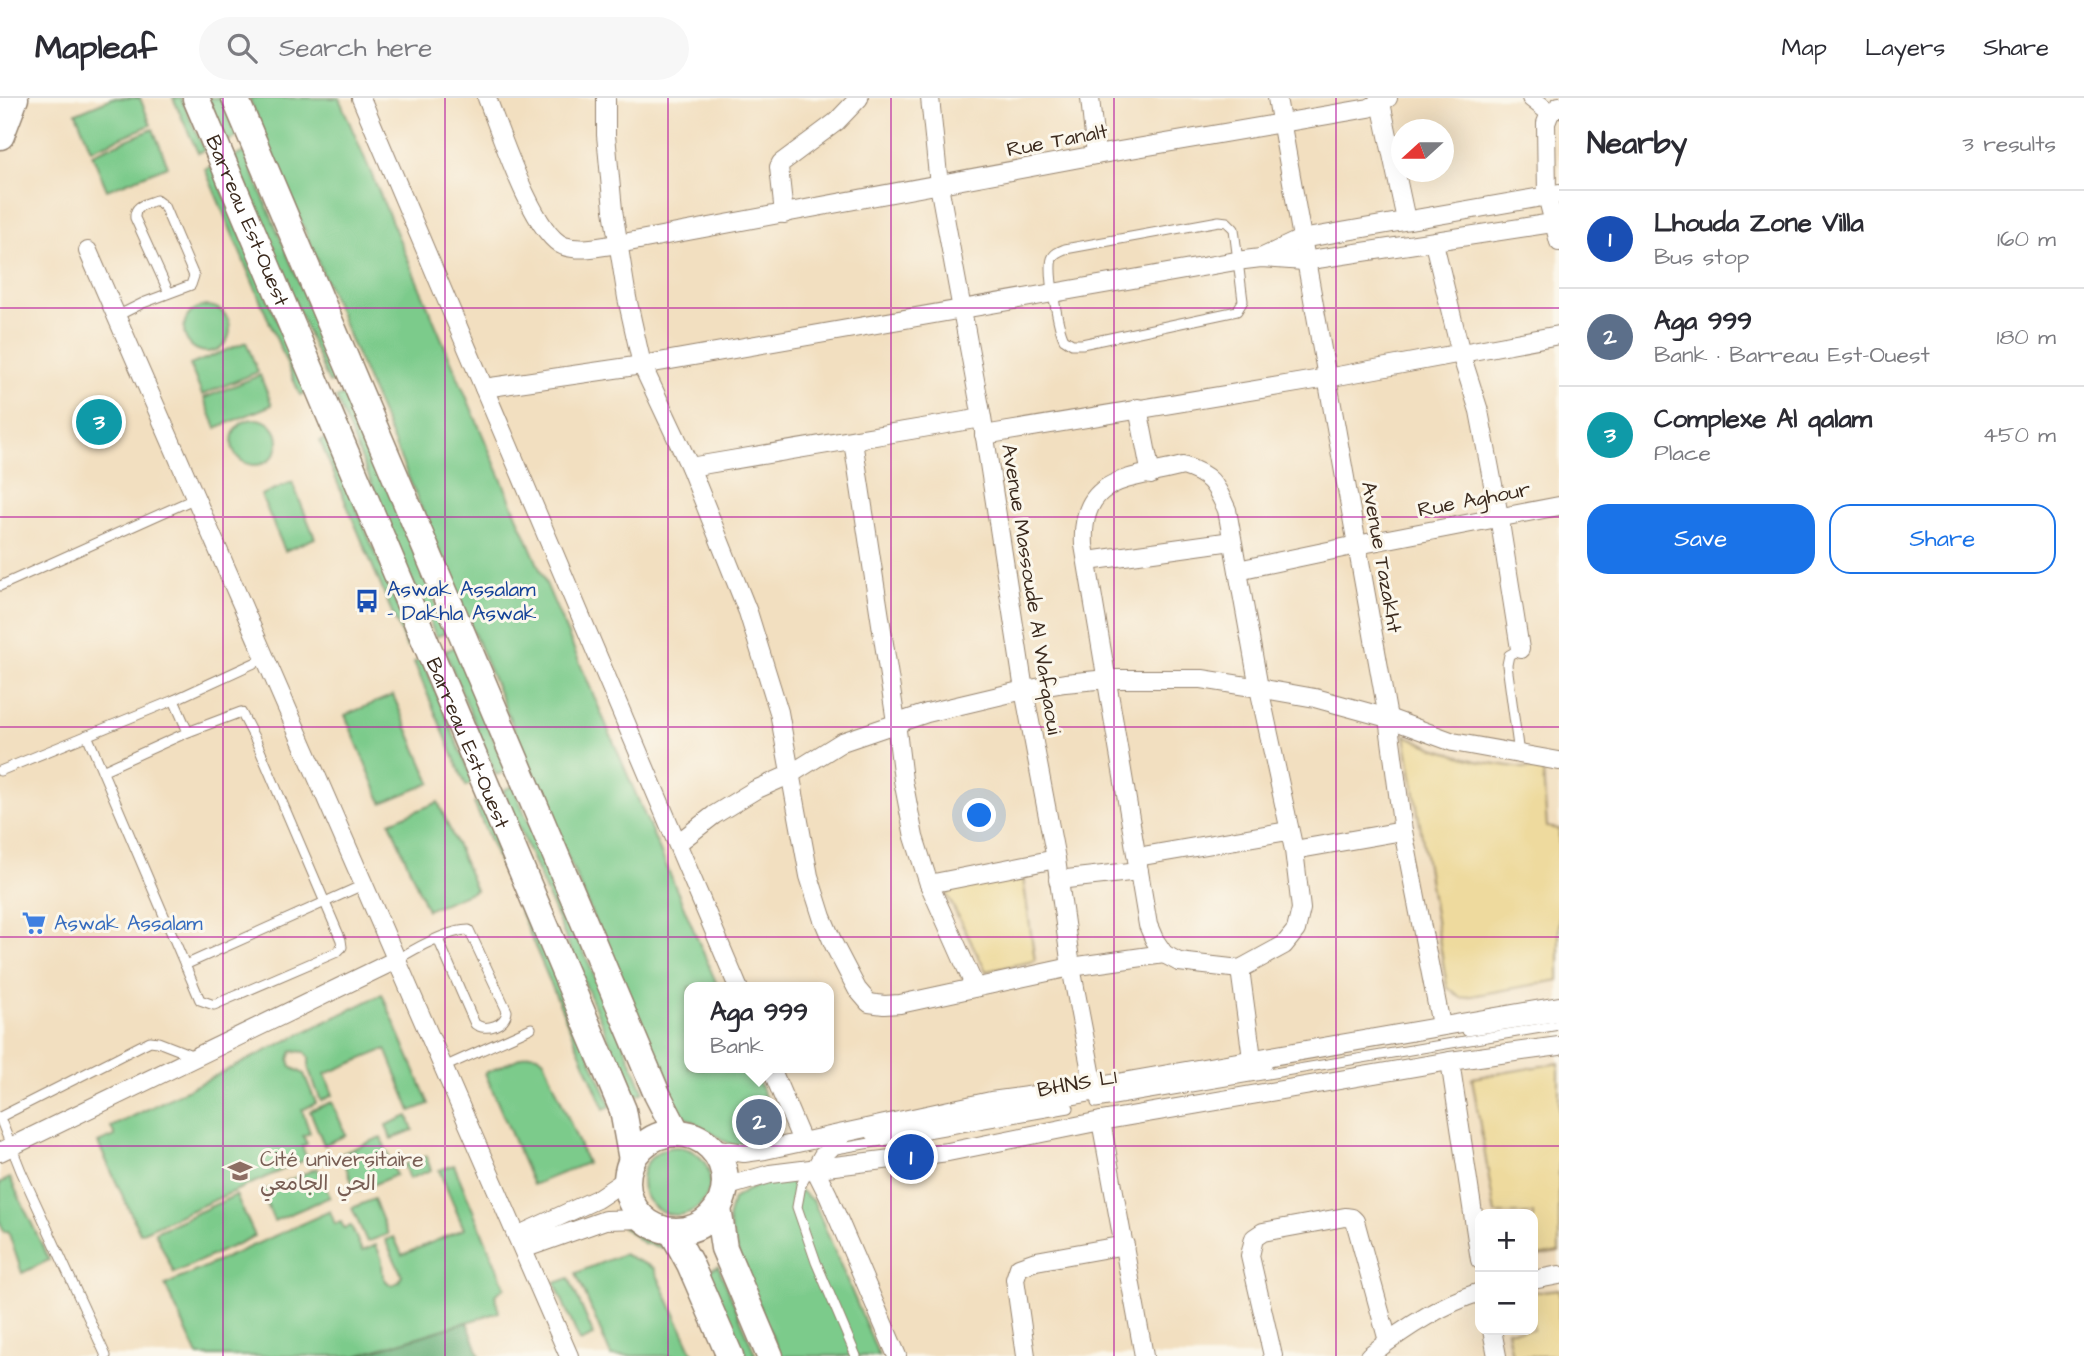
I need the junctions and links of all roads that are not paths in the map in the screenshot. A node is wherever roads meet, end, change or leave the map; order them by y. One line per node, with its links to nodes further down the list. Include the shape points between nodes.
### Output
1 (14, 98): 15 (highway)
2 (196, 98): 104 (main road, Barreau Est-Ouest, via 623,1110)
3 (235, 98): 99 (main road, Barreau Est-Ouest, via 514,761)
4 (361, 98): 38 (street)
5 (487, 98): 25 (street, Rue Tanalt, via 535,215 548,234 561,245 576,249)
6 (606, 98): 25 (street)
7 (859, 98): 19 (street, via 781,163)
8 (930, 98): 17 (street, Avenue Massoude Al Wafqaoui)
9 (1090, 98): 16 (street)
10 (1277, 98): 14 (street, Avenue Tazakht)
11 (1531, 98): 13 (street)
12 (1385, 100): 14 (street, Rue Tanalt, via 1369,108); 20 (street)
13 (1554, 110): 18 (street, via 1546,123)
14 (1281, 123): 16 (street, Rue Tanalt); 22 (street, Avenue Tazakht)
15 (0, 135)
16 (1096, 155): 17 (street, Rue Tanalt)
17 (939, 185): 19 (street, Rue Tanalt); 32 (street, Avenue Massoude Al Wafqaoui)
18 (1553, 195): 20 (street); 21 (street)
19 (784, 214): 25 (street, Rue Tanalt)
20 (1406, 220): 22 (street)
21 (1556, 223): 23 (street); 24 (street)
22 (1301, 239): 27 (street); 29 (street, Avenue Tazakht)
23 (1559, 242)
24 (1434, 243): 29 (street); 35 (street)
25 (618, 244): 36 (street)
26 (88, 251): 33 (street)
27 (1261, 258): 28 (street); 29 (street)
28 (1236, 261): 30 (street); 30 (lane, via 1234,229 1219,221 1061,250 1052,259); 30 (lane, via 1242,301 1234,313 1082,344 1072,344 1061,335)
29 (1304, 261): 37 (street, Avenue Tazakht)
30 (1053, 292): 32 (street)
31 (169, 293): 31 (lane, via 191,285 194,276 164,206 156,200 138,207 135,218); 33 (lane)
32 (961, 309): 36 (street); 40 (street, Avenue Massoude Al Wafqaoui)
33 (117, 316): 44 (street)
34 (1559, 335): 35 (street)
35 (1461, 354): 37 (street); 46 (street, via 1479,411)
36 (642, 365): 38 (street); 42 (street)
37 (1327, 378): 39 (street); 48 (street, Avenue Tazakht)
38 (484, 388): 69 (street)
39 (1138, 408): 40 (street); 43 (street)
40 (983, 427): 41 (street); 56 (street, Avenue Massoude Al Wafqaoui)
41 (853, 441): 42 (street); 59 (street)
42 (690, 467): 66 (street, via 755,632 779,712)
43 (1151, 475): 47 (street, via 1183,466 1204,472 1227,510); 49 (street, via 1111,484 1097,495 1083,525)
44 (196, 498): 51 (lane); 53 (street)
45 (1559, 506): 46 (street, Rue Aghour)
46 (1499, 516): 48 (street, Rue Aghour); 52 (street)
47 (1232, 541): 49 (street); 50 (street)
48 (1357, 545): 50 (street, Rue Aghour); 58 (street, Avenue Tazakht)
49 (1087, 561): 54 (street)
50 (1238, 570): 55 (street)
51 (0, 586)
52 (1520, 649): 62 (lane, via 1509,655 1507,665)
53 (265, 658): 57 (lane); 74 (street)
54 (1108, 680): 55 (street, via 1202,679); 56 (street); 72 (street)
55 (1259, 688): 58 (street); 67 (street)
56 (1024, 690): 59 (street); 71 (street, Avenue Massoude Al Wafqaoui)
57 (174, 700): 60 (lane); 61 (lane)
58 (1388, 718): 62 (street, via 1453,742); 68 (street, Avenue Tazakht)
59 (896, 722): 66 (street, via 842,742); 75 (street, via 914,837)
60 (188, 732): 65 (lane); 76 (lane, via 241,712)
61 (87, 735): 64 (lane); 65 (lane)
62 (1519, 755): 63 (street)
63 (1559, 761)
64 (0, 771)
65 (102, 771): 80 (lane)
66 (789, 775): 69 (street, via 745,796); 84 (street, via 809,876 822,916 863,998 875,1005 892,1004)
67 (1288, 831): 70 (street); 72 (street)
68 (1403, 831): 70 (street); 87 (street, Avenue Tazakht)
69 (677, 843): 83 (street)
70 (1294, 850): 82 (street, via 1301,909 1296,930 1284,945)
71 (1056, 859): 73 (street, Avenue Massoude Al Wafqaoui); 75 (street)
72 (1138, 864): 73 (street); 78 (street, via 1148,925)
73 (1058, 880): 81 (street, Avenue Massoude Al Wafqaoui)
74 (365, 884): 76 (lane); 79 (street)
75 (929, 884): 84 (street)
76 (324, 902): 80 (lane); 80 (lane, via 341,940 337,953 214,1005 200,1000)
77 (438, 939): 77 (lane, via 475,1024 486,1028 502,1022 507,1011 473,934 464,929); 79 (lane)
78 (1164, 954): 81 (street); 82 (street, via 1179,962)
79 (398, 959): 91 (street); 94 (street)
80 (185, 965)
81 (1070, 967): 84 (street); 96 (street, Avenue Massoude Al Wafqaoui)
82 (1240, 969): 92 (street)
83 (736, 982)
84 (975, 987)
85 (1559, 1006): 87 (street)
86 (1559, 1016): 103 (lane, BHNS L1, via 844,1140 818,1153)
87 (1441, 1025): 92 (street)
88 (1559, 1025): 103 (lane, BHNS L1, via 836,1149)
89 (531, 1028): 94 (lane)
90 (1559, 1046): 93 (street)
91 (196, 1057): 97 (lane, via 150,1041); 102 (street)
92 (1252, 1058): 96 (street)
93 (1450, 1061): 98 (street); 107 (street)
94 (444, 1067): 109 (street)
95 (773, 1073): 100 (street)
96 (1094, 1087): 100 (street, via 991,1101)
97 (0, 1118): 102 (lane)
98 (1101, 1121): 103 (street, via 971,1149); 110 (street)
99 (677, 1133): 101 (main road, via 695,1137); 104 (main road, via 655,1138 638,1151)
100 (802, 1141): 101 (street, via 744,1153)
101 (711, 1148): 105 (main road, via 722,1166)
102 (6, 1149): 116 (lane)
103 (812, 1169): 105 (street, via 770,1174); 120 (lane, BHNS L1, via 801,1204 803,1220); 121 (street, via 828,1195)
104 (630, 1170): 106 (main road, via 632,1201); 109 (street, via 597,1199)
105 (721, 1197): 108 (main road, via 709,1218 698,1226); 119 (main road, via 724,1248)
106 (645, 1219): 108 (main road); 109 (street, via 605,1220)
107 (1475, 1227)
108 (672, 1231): 118 (main road)
109 (520, 1242): 117 (street)
110 (1125, 1245): 122 (street, via 1019,1267 1015,1279); 123 (street)
111 (1559, 1275): 112 (street)
112 (1538, 1279)
113 (1475, 1294): 115 (street, via 1455,1300)
114 (1493, 1335): 126 (street)
115 (1388, 1341): 124 (street, via 1354,1221 1345,1217 1263,1232 1254,1238 1250,1256); 125 (street)
116 (106, 1356)
117 (569, 1356)
118 (730, 1356)
119 (770, 1356)
120 (858, 1356)
121 (897, 1356)
122 (1026, 1356)
123 (1144, 1356)
124 (1273, 1356)
125 (1369, 1356)
126 (1497, 1356)

